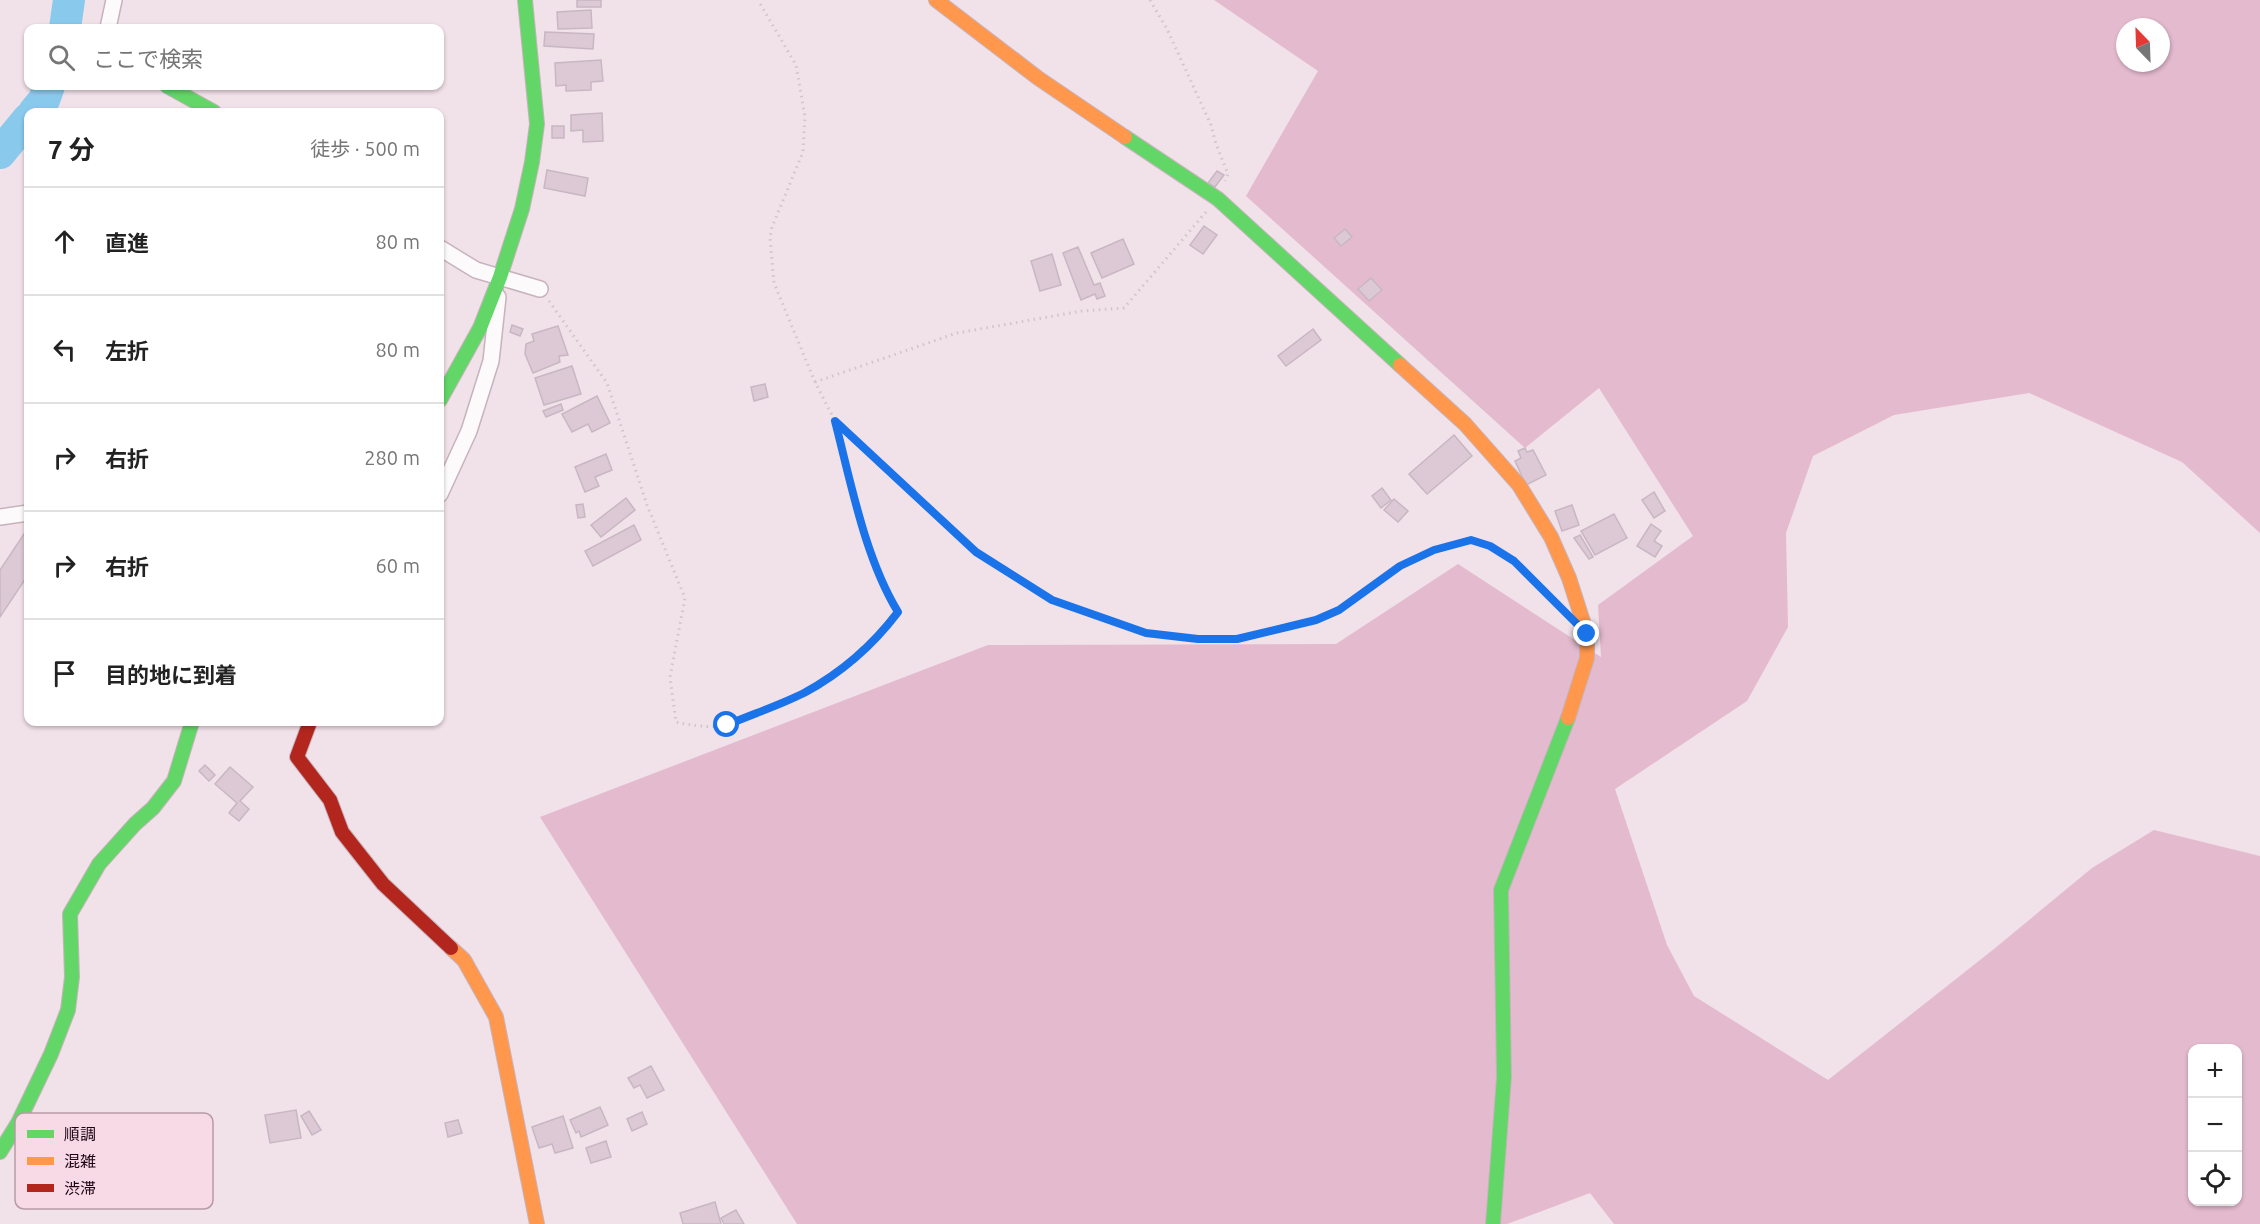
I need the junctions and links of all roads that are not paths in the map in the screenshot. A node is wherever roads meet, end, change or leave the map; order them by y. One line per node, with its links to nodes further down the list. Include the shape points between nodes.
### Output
1 (114, 0): 4 (street)
2 (525, 0): 8 (street, via 537,124 522,209)
3 (936, 0): 20 (street, via 1038,78 1218,199 1465,424 1519,485 1551,537 1587,634 1587,658 1575,700 1501,890 1504,1077)
4 (109, 24)
5 (174, 90): 6 (street)
6 (206, 108)
7 (444, 250): 8 (street, via 476,270)
8 (500, 277): 9 (street); 10 (street, via 480,328); 11 (street, via 491,361 468,431)
9 (540, 289)
10 (444, 393)
11 (444, 485)
12 (24, 514): 13 (street)
13 (0, 517)
14 (191, 726): 16 (street, via 174,781 99,864 70,914 72,977 68,1010)
15 (309, 726): 19 (street, via 297,757 330,800 342,832 383,884 464,960 496,1017)
16 (23, 1113)
17 (15, 1128): 18 (street)
18 (0, 1152)
19 (537, 1224)
20 (1493, 1224)

